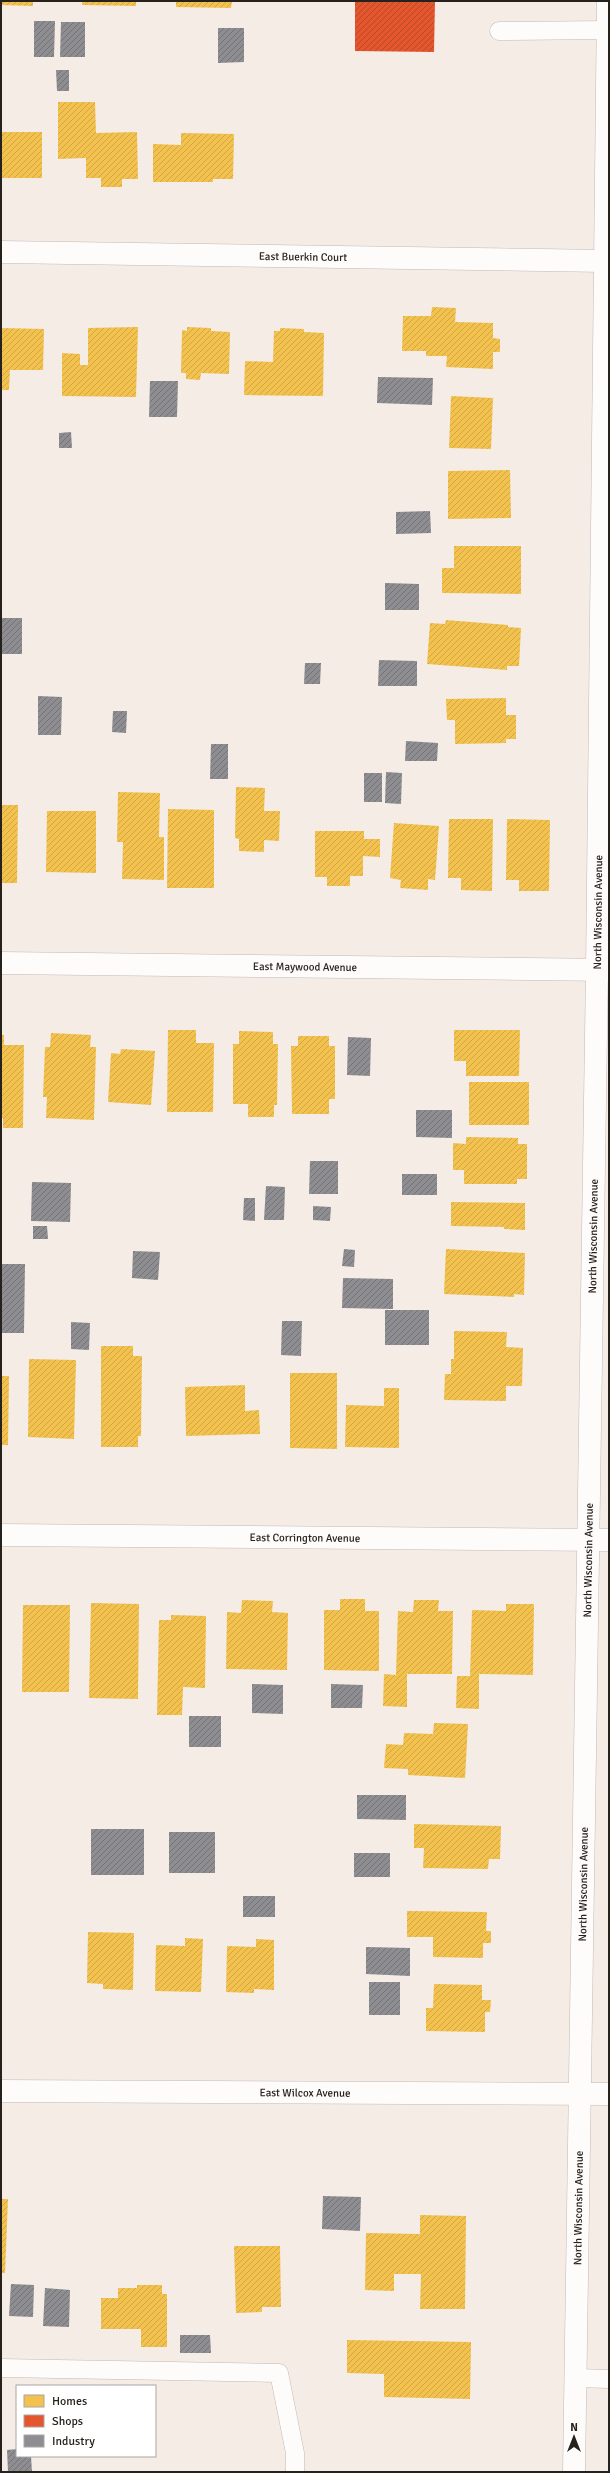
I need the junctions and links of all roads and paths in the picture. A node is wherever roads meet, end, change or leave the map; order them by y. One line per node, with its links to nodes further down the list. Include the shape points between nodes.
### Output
1 (608, 1): 3 (street, North Wisconsin Avenue)
2 (499, 30): 3 (lane)
3 (608, 30): 4 (street, North Wisconsin Avenue)
4 (607, 138): 6 (street, North Wisconsin Avenue)
5 (1, 252): 6 (street, East Buerkin Court)
6 (605, 261): 8 (street, North Wisconsin Avenue)
7 (1, 963): 8 (street, East Maywood Avenue)
8 (603, 970): 10 (street, North Wisconsin Avenue)
9 (1, 1535): 10 (street, East Corrington Avenue)
10 (599, 1540): 12 (street, North Wisconsin Avenue)
11 (1, 2091): 12 (street, East Wilcox Avenue)
12 (580, 2094): 13 (street, East Wilcox Avenue); 15 (street, North Wisconsin Avenue)
13 (609, 2094)
14 (1, 2368): 17 (lane, via 279,2373 295,2453)
15 (576, 2378): 16 (lane); 18 (street, North Wisconsin Avenue)
16 (609, 2378)
17 (295, 2472)
18 (574, 2472)

